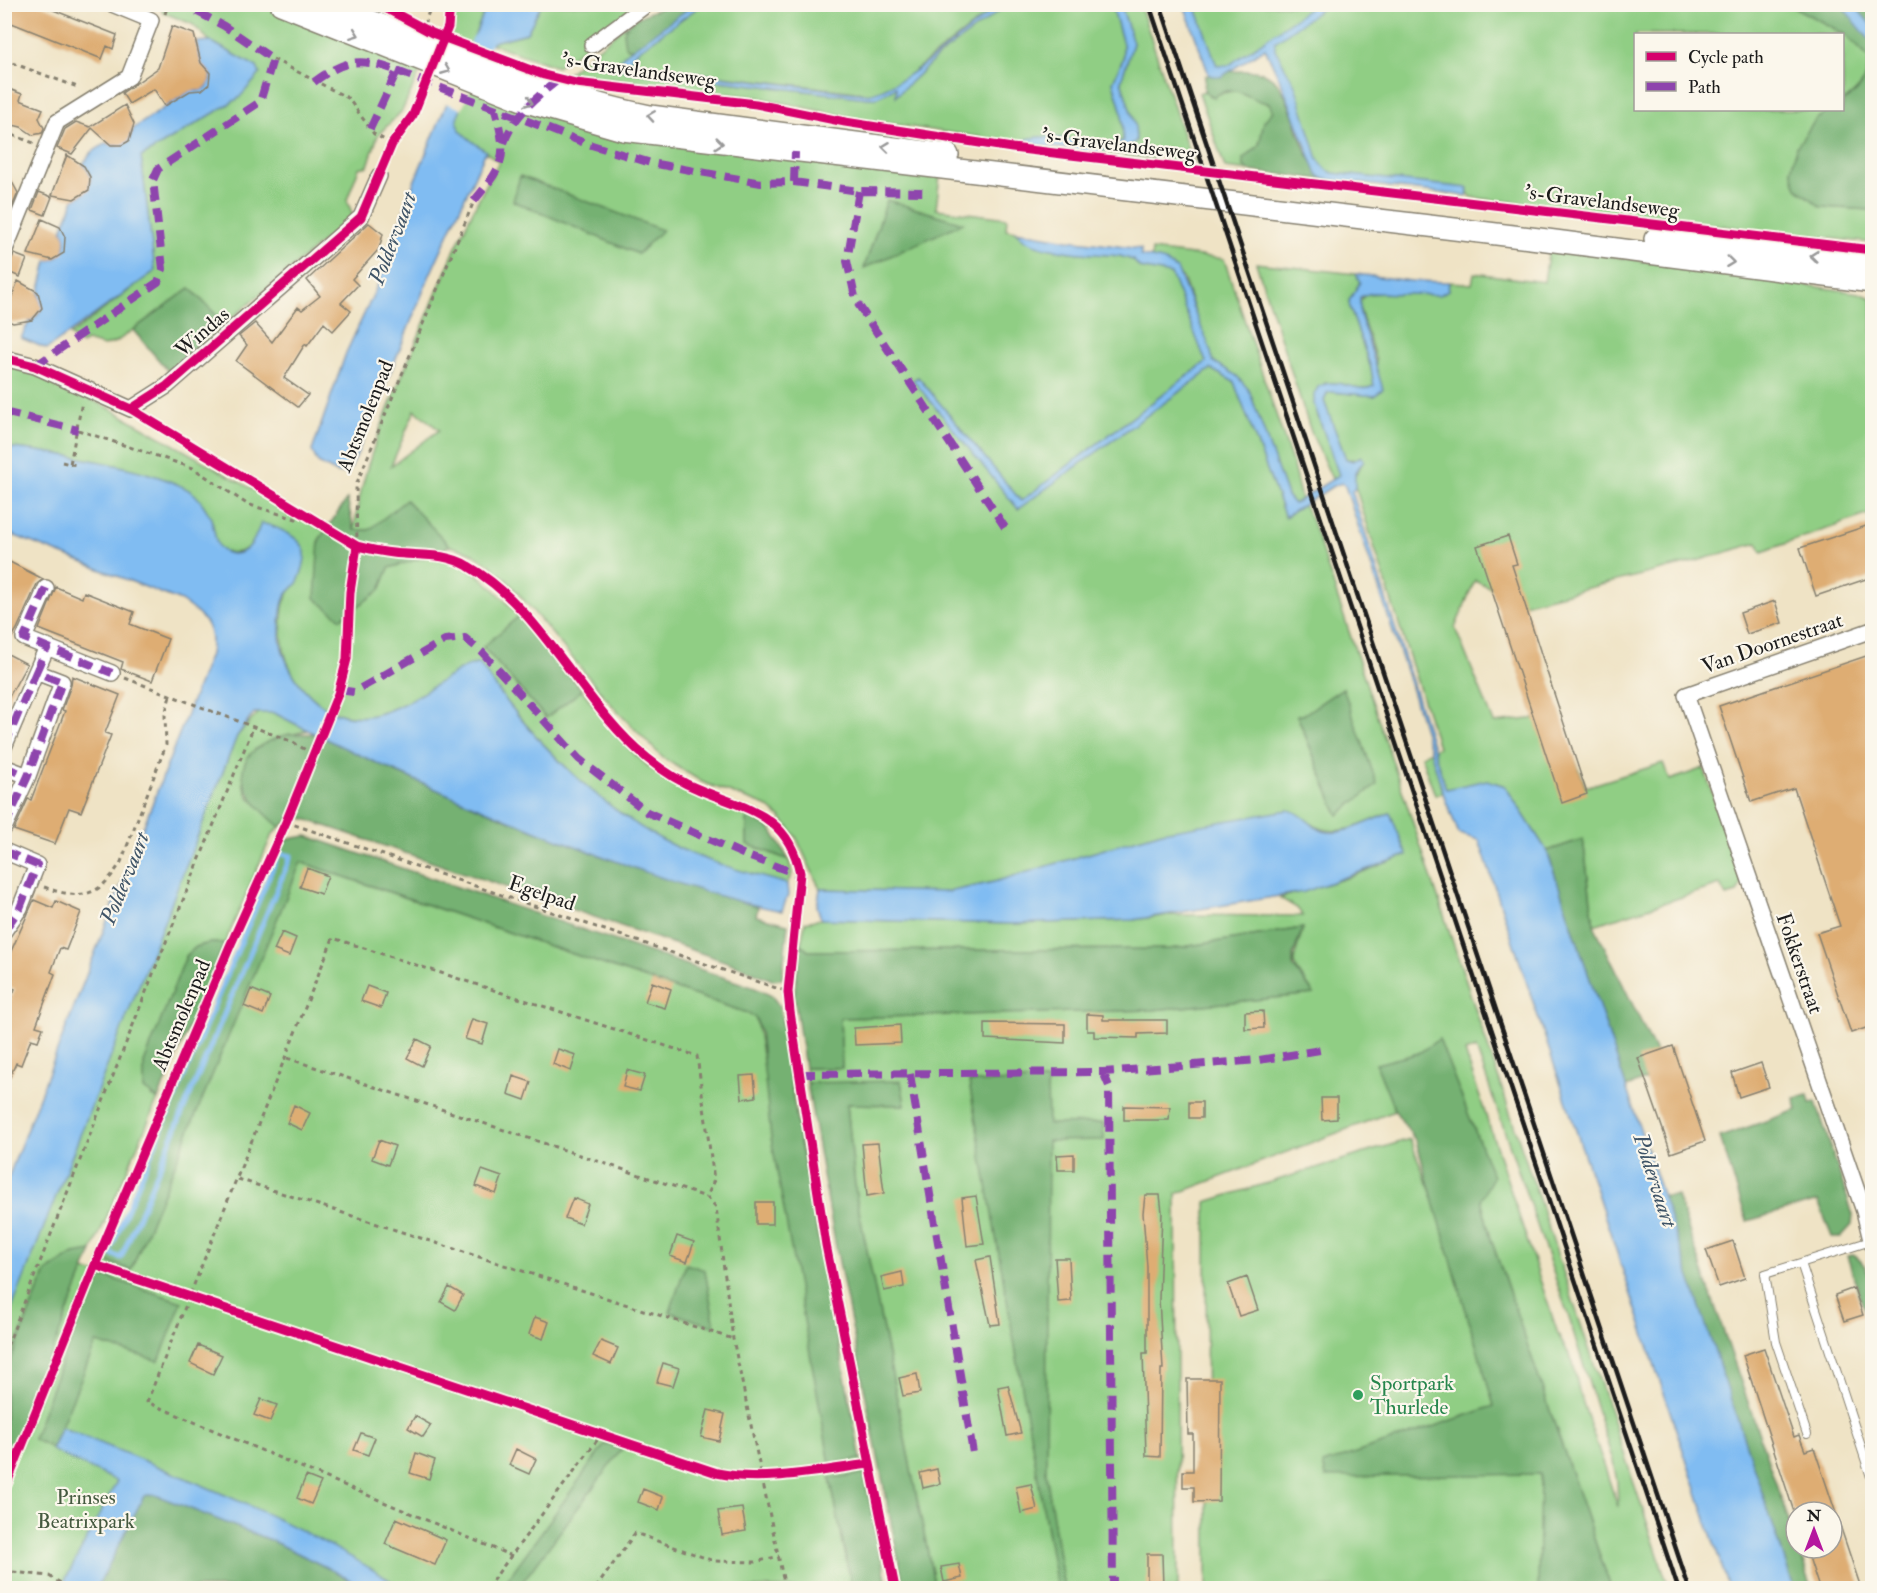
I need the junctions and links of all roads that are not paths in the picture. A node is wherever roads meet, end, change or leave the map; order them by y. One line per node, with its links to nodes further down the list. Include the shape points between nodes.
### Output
1 (112, 4): 9 (street, via 150,20 129,78 57,122)
2 (281, 4): 5 (main road, 's-Gravelandseweg, one-way to 5)
3 (328, 4): 5 (main road, 's-Gravelandseweg)
4 (647, 4): 6 (street)
5 (422, 37): 7 (main road, 's-Gravelandseweg)
6 (592, 45)
7 (478, 73): 10 (main road, 's-Gravelandseweg, one-way to 7, via 1172,182 650,116); 11 (main road, 's-Gravelandseweg, one-way to 11, via 587,121 670,138 1547,240)
8 (379, 176): 12 (street, Windas, via 361,217 167,386 131,409 34,366)
9 (4, 252)
10 (1872, 263)
11 (1872, 282)
12 (4, 358)
13 (46, 588): 15 (street, via 24,638)
14 (1872, 630): 18 (street, Van Doornestraat)
15 (47, 647): 16 (street); 17 (street)
16 (36, 672): 19 (street); 21 (street, via 62,682)
17 (112, 673)
18 (1686, 696): 25 (street, Fokkerstraat)
19 (4, 747)
20 (4, 767): 21 (street)
21 (28, 776): 22 (street)
22 (4, 828)
23 (4, 851): 24 (street, via 37,865 20,908)
24 (4, 931)
25 (1868, 1209): 26 (street, Fokkerstraat)
26 (1872, 1243): 27 (lane)
27 (1801, 1263): 28 (lane, via 1765,1274 1776,1342); 29 (lane)
28 (1807, 1434)
29 (1872, 1480)

